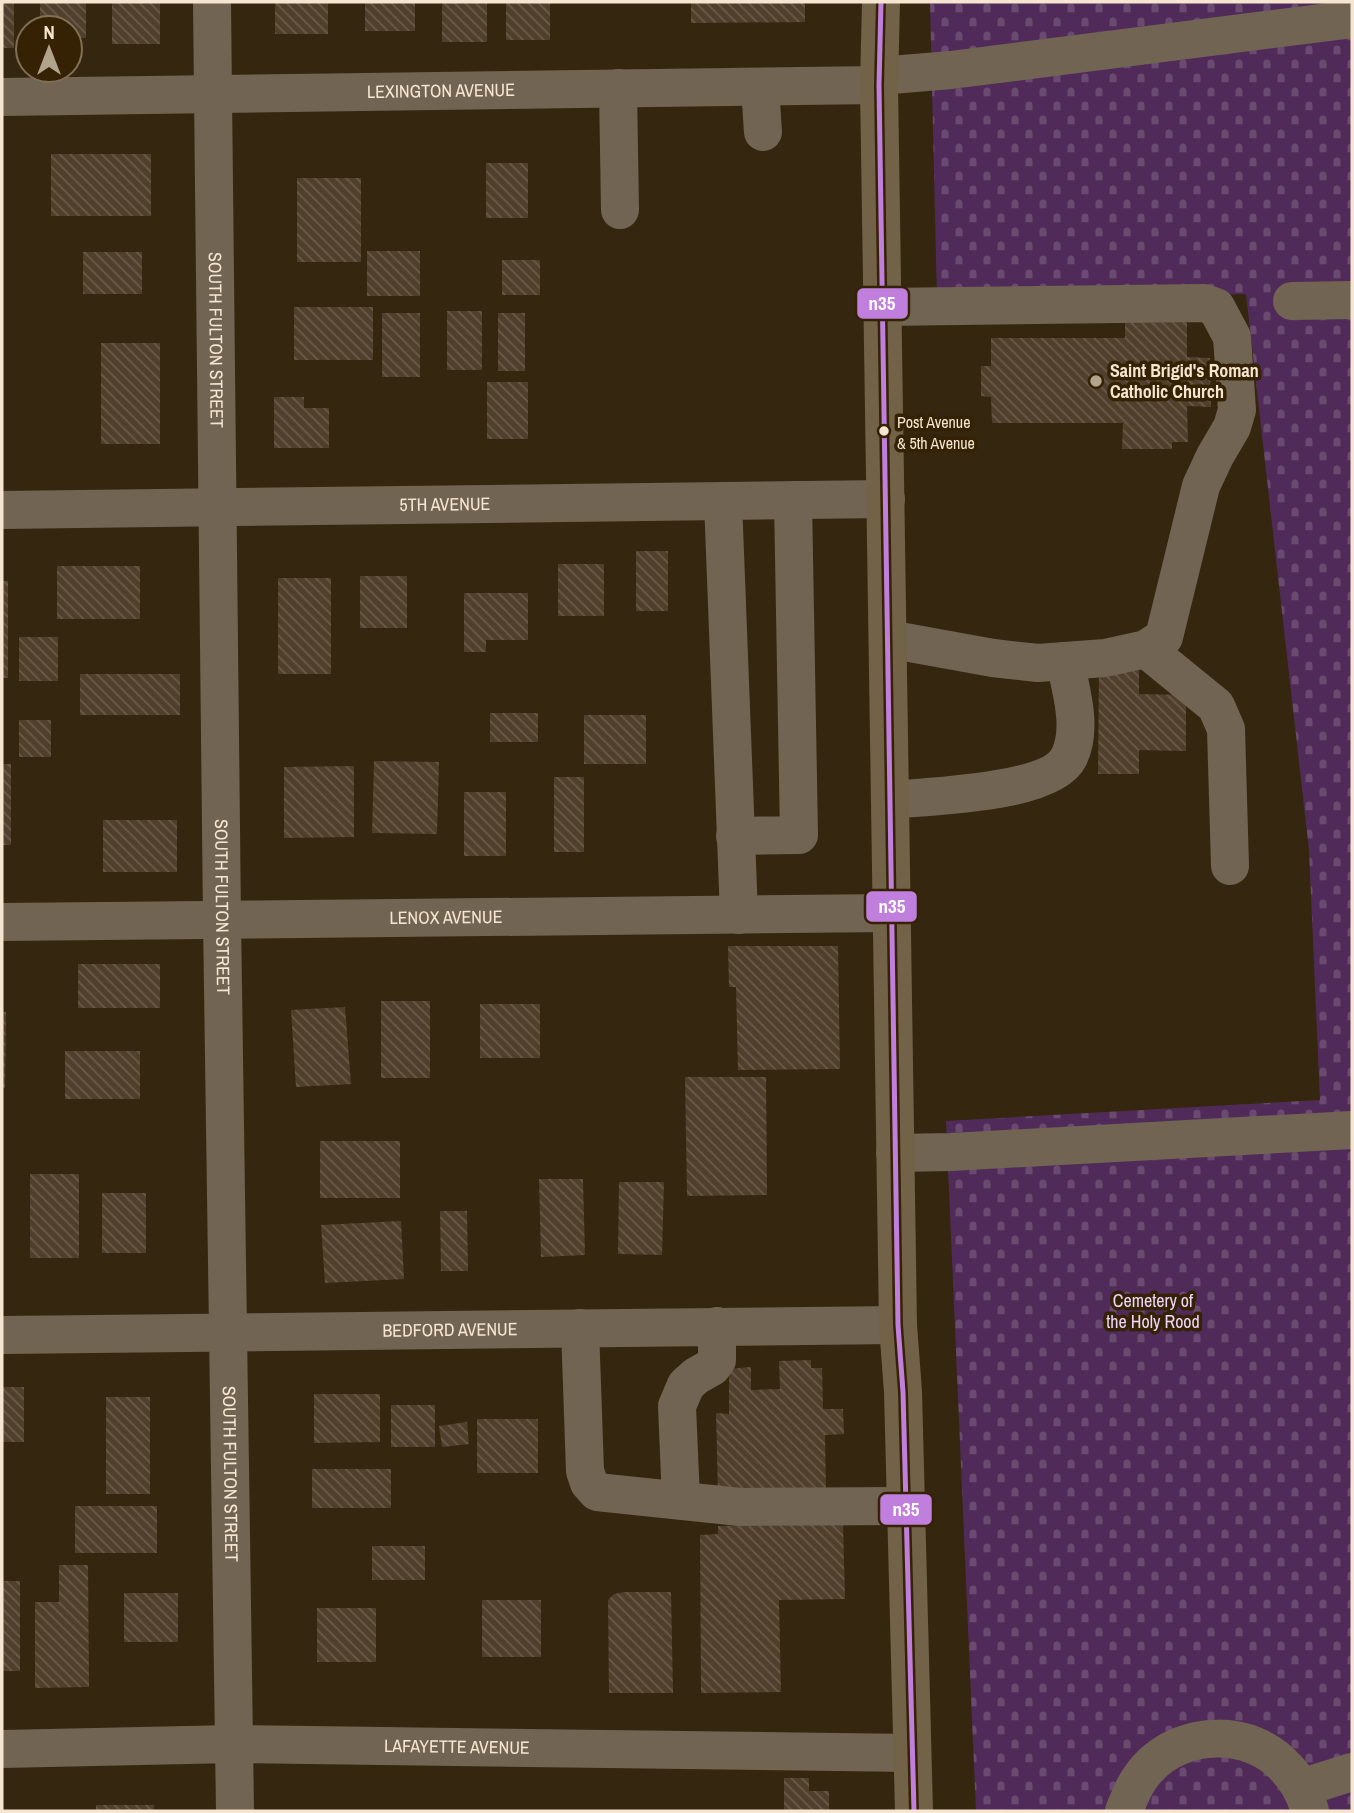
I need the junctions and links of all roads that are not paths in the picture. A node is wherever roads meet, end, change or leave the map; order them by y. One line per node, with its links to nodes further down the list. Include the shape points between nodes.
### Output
1 (212, 2): 7 (street, SOUTH FULTON STREET)
2 (881, 2): 4 (main road)
3 (1352, 19): 4 (street, LEXINGTON AVENUE)
4 (879, 80): 5 (street, LEXINGTON AVENUE); 13 (main road)
5 (761, 86): 6 (street, LEXINGTON AVENUE); 9 (street)
6 (618, 88): 7 (street, LEXINGTON AVENUE); 10 (street)
7 (213, 94): 8 (street, LEXINGTON AVENUE); 17 (street, SOUTH FULTON STREET)
8 (2, 97)
9 (763, 132)
10 (620, 210)
11 (1352, 300): 12 (street)
12 (1292, 301)
13 (883, 307): 14 (main road); 20 (street, via 1178,302 1216,307 1231,337 1237,410 1201,486 1164,637)
14 (886, 499): 15 (street, 5TH AVENUE); 19 (main road)
15 (793, 500): 16 (street, 5TH AVENUE); 23 (street, via 799,835)
16 (723, 501): 17 (street, 5TH AVENUE); 23 (street)
17 (217, 507): 18 (street, 5TH AVENUE); 27 (street, SOUTH FULTON STREET)
18 (2, 510)
19 (888, 639): 21 (street, via 993,658); 22 (main road)
20 (1146, 649): 21 (street); 24 (street, via 1216,706 1226,729)
21 (1065, 661): 22 (street, via 1076,729 1069,758 1052,774 996,790)
22 (890, 800): 25 (main road)
23 (735, 836): 26 (street)
24 (1230, 866)
25 (891, 913): 26 (street, LENOX AVENUE); 30 (main road)
26 (739, 915): 27 (street, LENOX AVENUE)
27 (222, 919): 28 (street, LENOX AVENUE); 34 (street, SOUTH FULTON STREET)
28 (2, 922)
29 (1352, 1130): 30 (street)
30 (895, 1153): 31 (main road)
31 (898, 1325): 32 (street, BEDFORD AVENUE); 37 (main road)
32 (717, 1326): 33 (street, BEDFORD AVENUE); 36 (street, via 717,1360 686,1385 677,1406)
33 (580, 1328): 34 (street, BEDFORD AVENUE); 36 (street, via 589,1483 597,1492)
34 (229, 1332): 35 (street, BEDFORD AVENUE); 38 (street, SOUTH FULTON STREET)
35 (2, 1335)
36 (681, 1500): 37 (street, via 740,1507)
37 (906, 1506): 40 (main road)
38 (234, 1744): 39 (street, LAFAYETTE AVENUE); 40 (street, LAFAYETTE AVENUE); 43 (street, SOUTH FULTON STREET)
39 (2, 1749)
40 (912, 1753): 44 (main road)
41 (1352, 1772): 42 (street)
42 (1306, 1799): 45 (street, via 1286,1767 1266,1751 1242,1741 1217,1738 1191,1741 1167,1752 1147,1768)
43 (235, 1811)
44 (914, 1811)
45 (1124, 1811)

